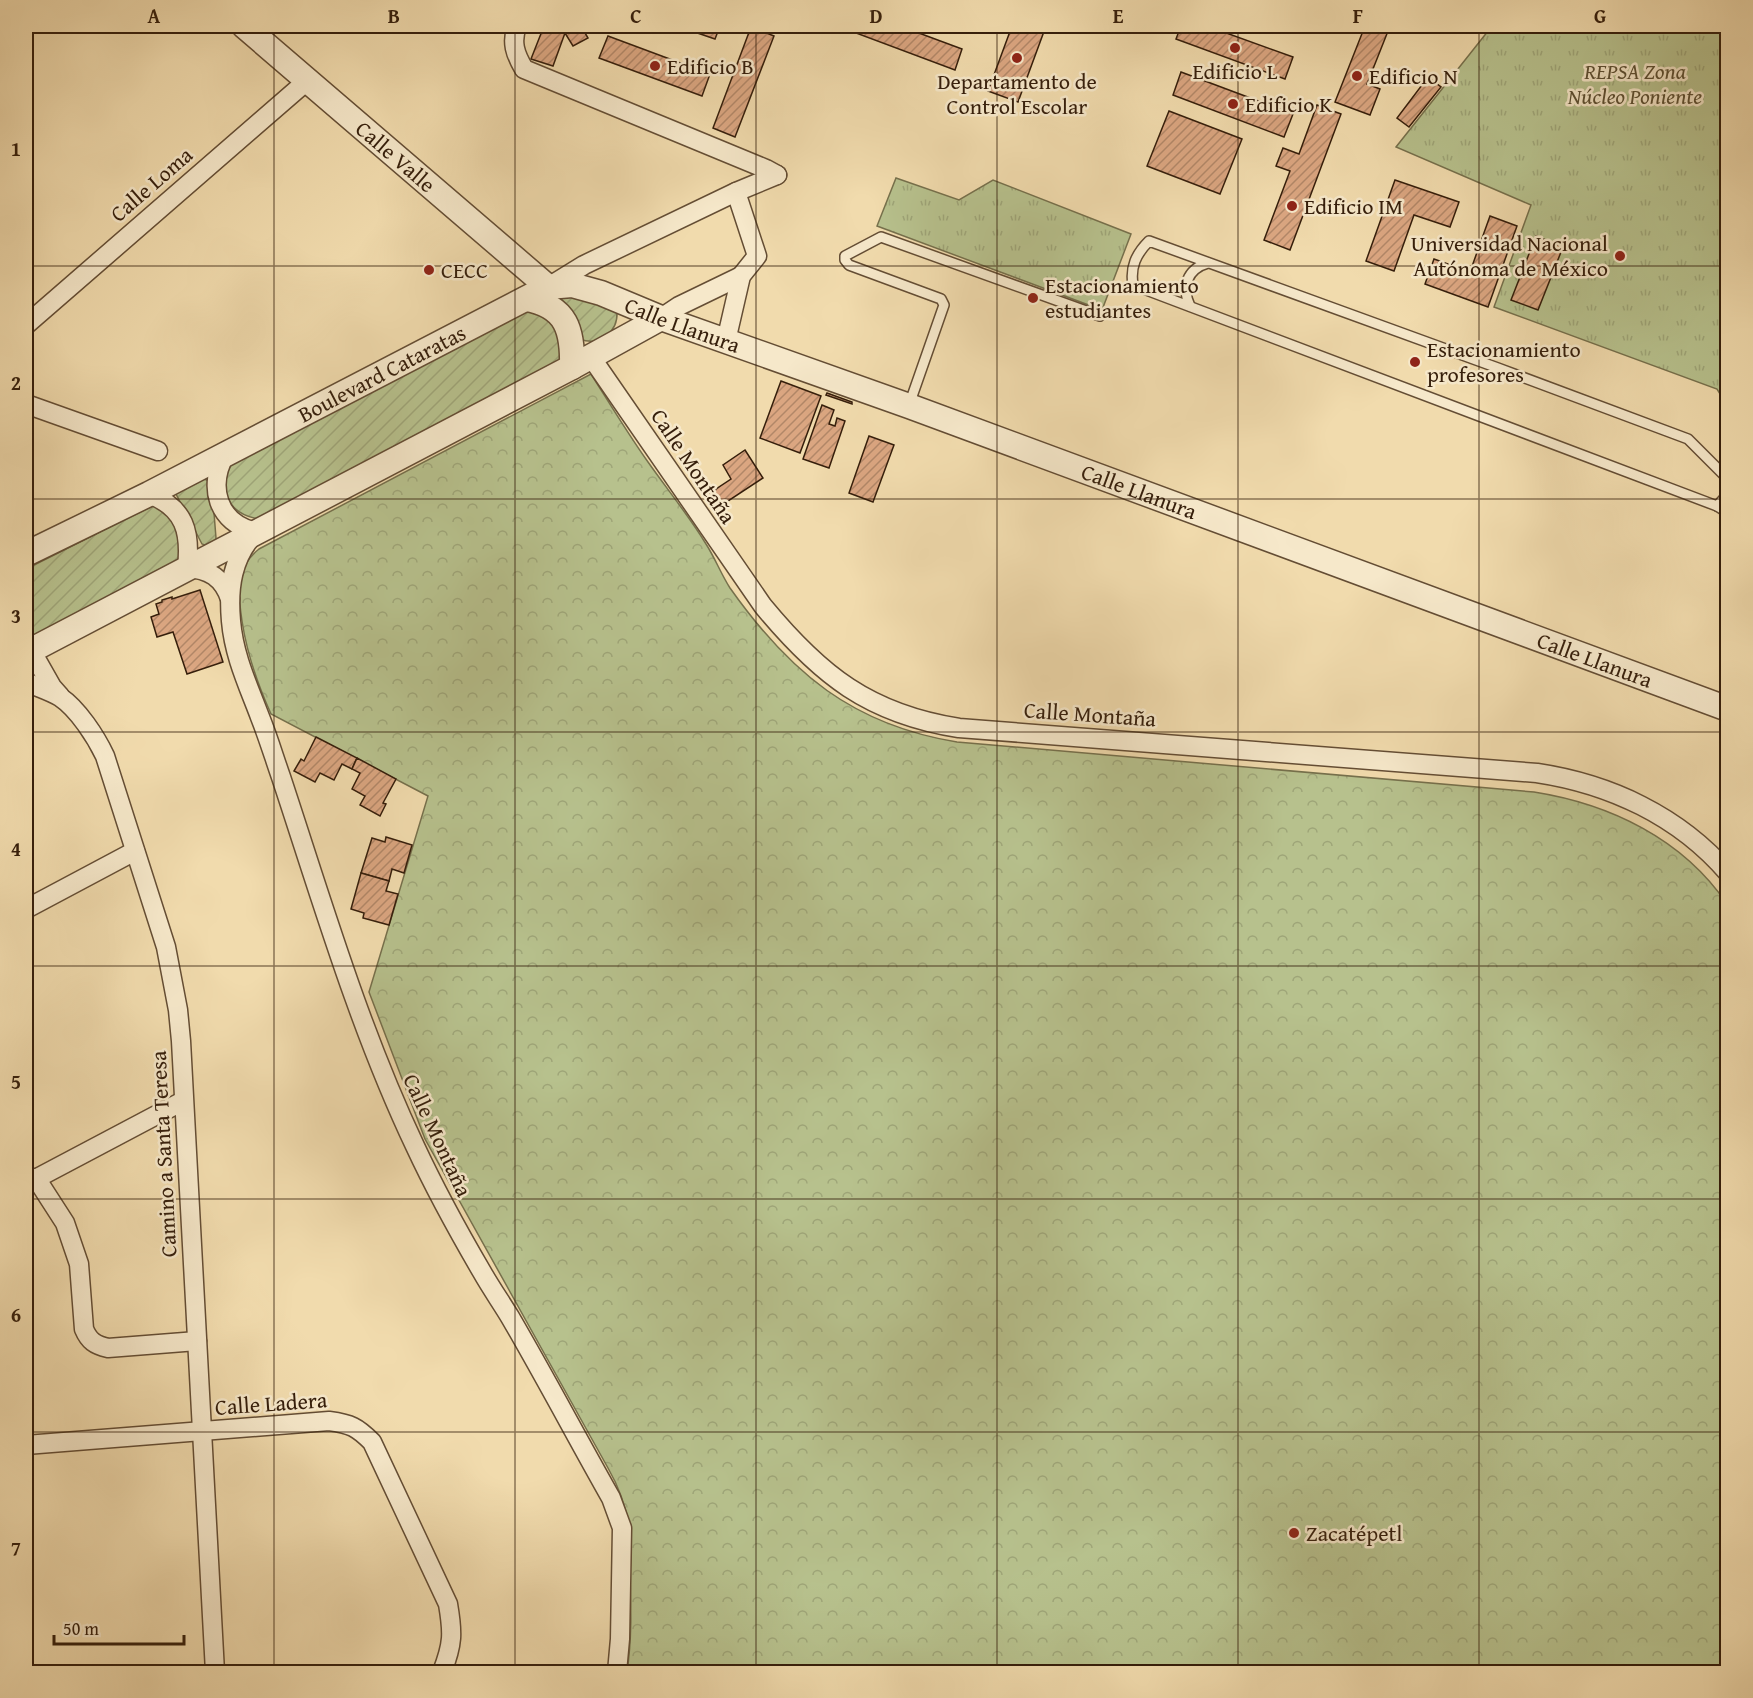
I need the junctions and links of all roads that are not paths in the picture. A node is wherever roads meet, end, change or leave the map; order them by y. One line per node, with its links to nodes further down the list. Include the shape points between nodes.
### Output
1 (244, 26): 3 (street, Calle Valle)
2 (517, 26): 4 (street, Boulevard Cataratas, via 516,56 524,69 777,175)
3 (308, 80): 7 (street, Calle Valle); 12 (street, Calle Loma)
4 (736, 192): 6 (street, via 757,256); 7 (street, Boulevard Cataratas, via 584,265)
5 (1208, 263): 9 (lane, via 1194,269 1186,282); 9 (lane, via 1149,241 1138,253 1133,285); 19 (lane, via 1688,439)
6 (741, 276): 11 (street); 13 (street)
7 (548, 287): 8 (street, Boulevard Cataratas); 11 (street, Calle Llanura, via 572,285)
8 (526, 299): 14 (street, via 554,310 567,326); 18 (street, Boulevard Cataratas)
9 (1190, 306): 22 (lane)
10 (1100, 316): 16 (lane, via 881,237 845,256 846,263 941,299 944,305)
11 (661, 318): 13 (street, Calle Llanura); 14 (street)
12 (26, 325)
13 (726, 341): 16 (street, Calle Llanura)
14 (581, 362): 24 (street); 33 (street, Calle Montaña, via 777,623 822,669 876,704 916,719 959,728 1557,776 1616,794 1659,815)
15 (26, 404): 17 (street)
16 (909, 406): 31 (street, Calle Llanura)
17 (158, 451)
18 (226, 453): 20 (street, Boulevard Cataratas); 24 (street, via 217,474 221,507 235,524)
19 (1728, 479)
20 (149, 494): 25 (street, Boulevard Cataratas); 26 (street, via 169,504 183,522 189,545)
21 (1728, 494): 22 (lane)
22 (1718, 506): 23 (lane)
23 (1728, 513)
24 (256, 532): 26 (street); 27 (street, Calle Montaña, via 236,564)
25 (26, 554)
26 (187, 568): 27 (street, Calle Montaña, via 217,576); 28 (street)
27 (230, 599): 42 (street, Calle Montaña, via 240,665 393,1099 445,1207 611,1498 622,1528)
28 (28, 652): 30 (street)
29 (26, 682): 30 (street, Camino a Santa Teresa)
30 (61, 698): 32 (street, Camino a Santa Teresa, via 96,737)
31 (1728, 709)
32 (135, 851): 34 (street); 35 (street, Camino a Santa Teresa, via 173,980)
33 (1728, 873)
34 (26, 909)
35 (183, 1101): 36 (street); 37 (street, Camino a Santa Teresa)
36 (31, 1181): 37 (street, via 65,1223 79,1264 84,1329 96,1346)
37 (198, 1341): 38 (street, Camino a Santa Teresa)
38 (202, 1432): 39 (street, Calle Ladera); 40 (street, Camino a Santa Teresa); 41 (street, Calle Ladera, via 329,1421 348,1424 372,1442 448,1604 453,1632)
39 (26, 1445)
40 (215, 1672)
41 (442, 1672)
42 (617, 1672)

